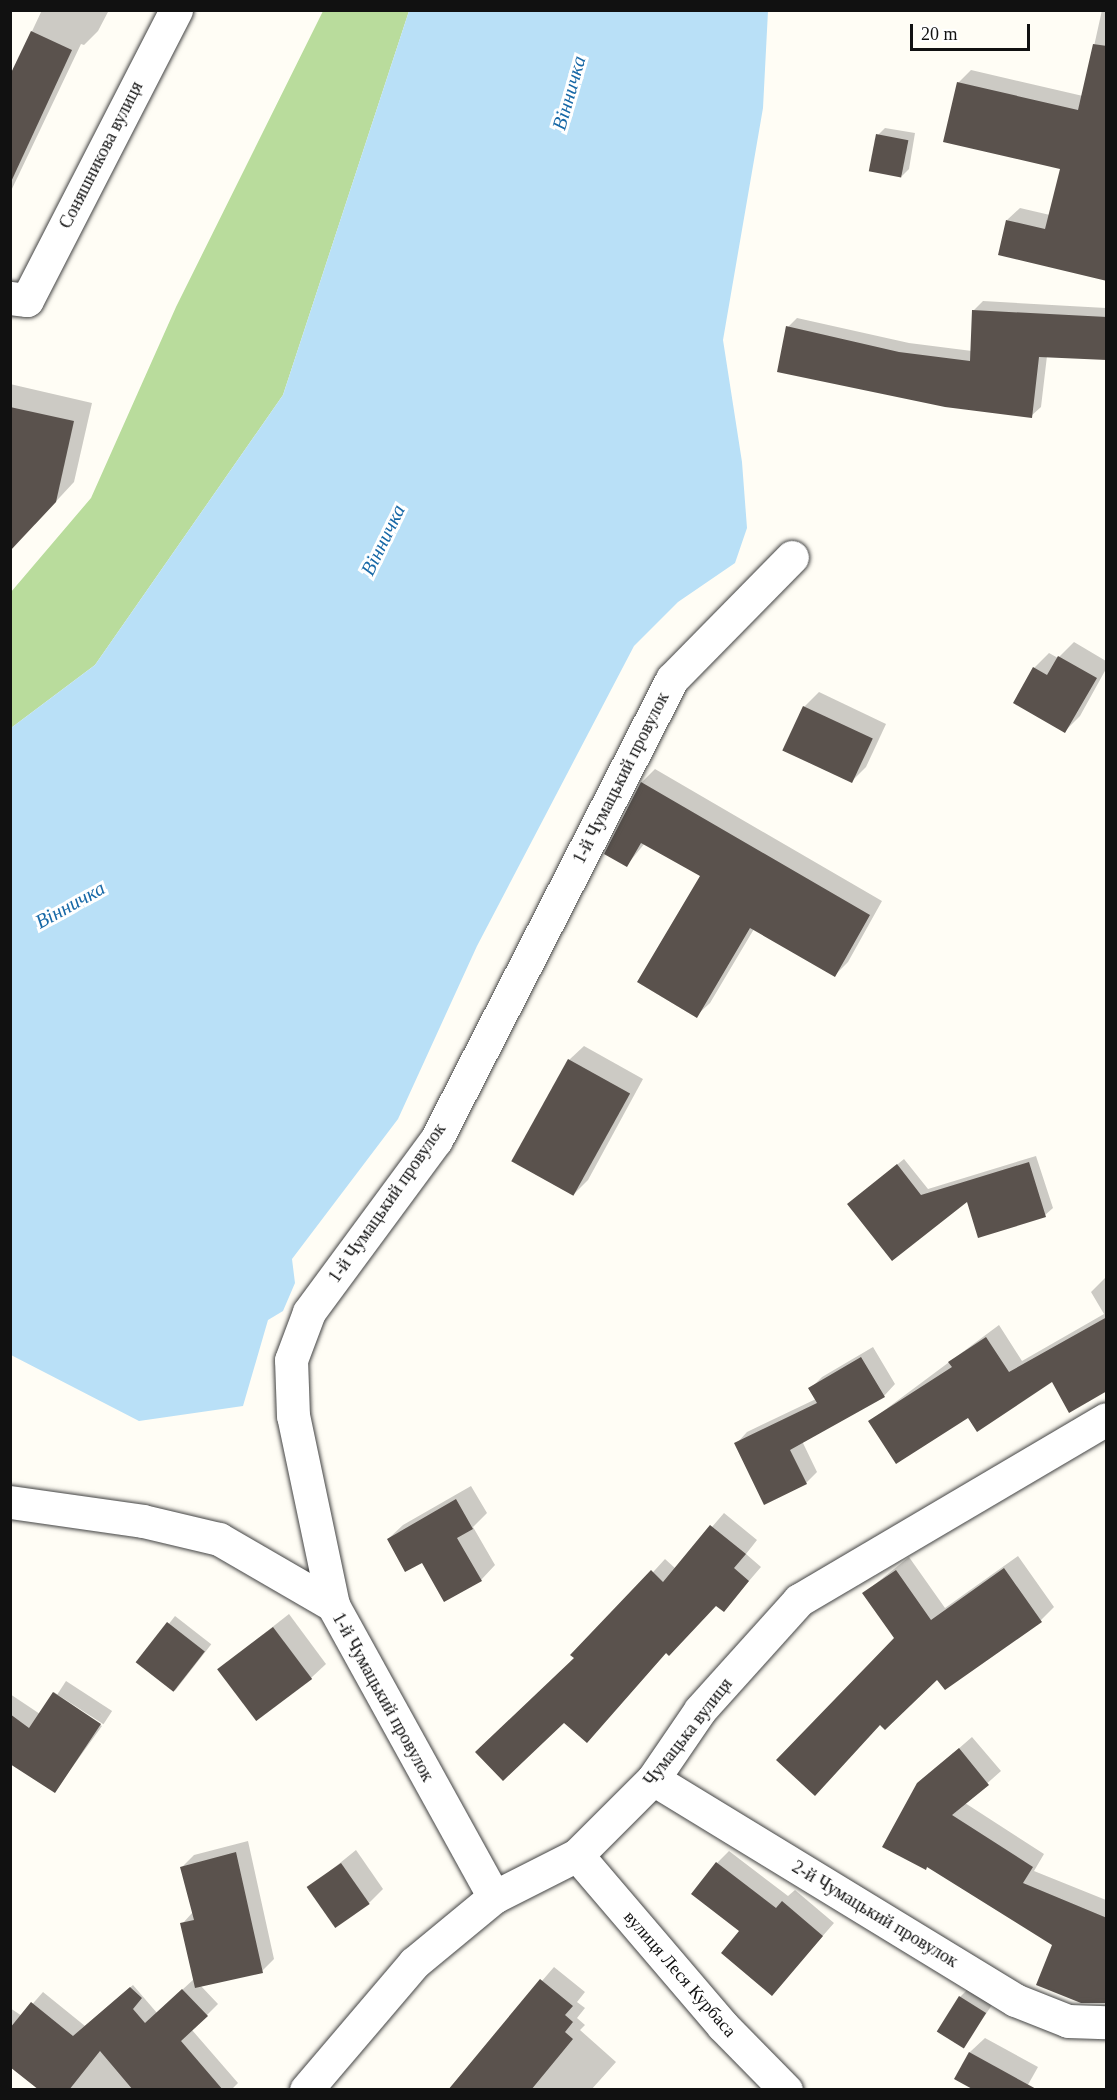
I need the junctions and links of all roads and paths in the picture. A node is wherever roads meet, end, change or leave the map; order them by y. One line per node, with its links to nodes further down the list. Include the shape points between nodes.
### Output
1 (176, 10): 2 (street, Соняшникова вулиця)
2 (19, 299)
3 (792, 557): 6 (street, 1-й Чумацький провулок, via 672,679 436,1140 309,1312 291,1360 293,1416)
4 (1107, 1419): 7 (street, Чумацька вулиця, via 799,1600 700,1710)
5 (10, 1502): 6 (street, via 143,1521 219,1539)
6 (333, 1605): 9 (street, 1-й Чумацький провулок)
7 (653, 1779): 8 (street, Чумацька вулиця); 10 (street, 2-й Чумацький провулок, via 1015,2000 1068,2021)
8 (577, 1855): 9 (street, Чумацька вулиця); 12 (street, вулиця Леся Курбаса, via 723,2026)
9 (494, 1897): 11 (street, Чумацька вулиця, via 414,1963)
10 (1107, 2022)
11 (306, 2090)
12 (786, 2090)

